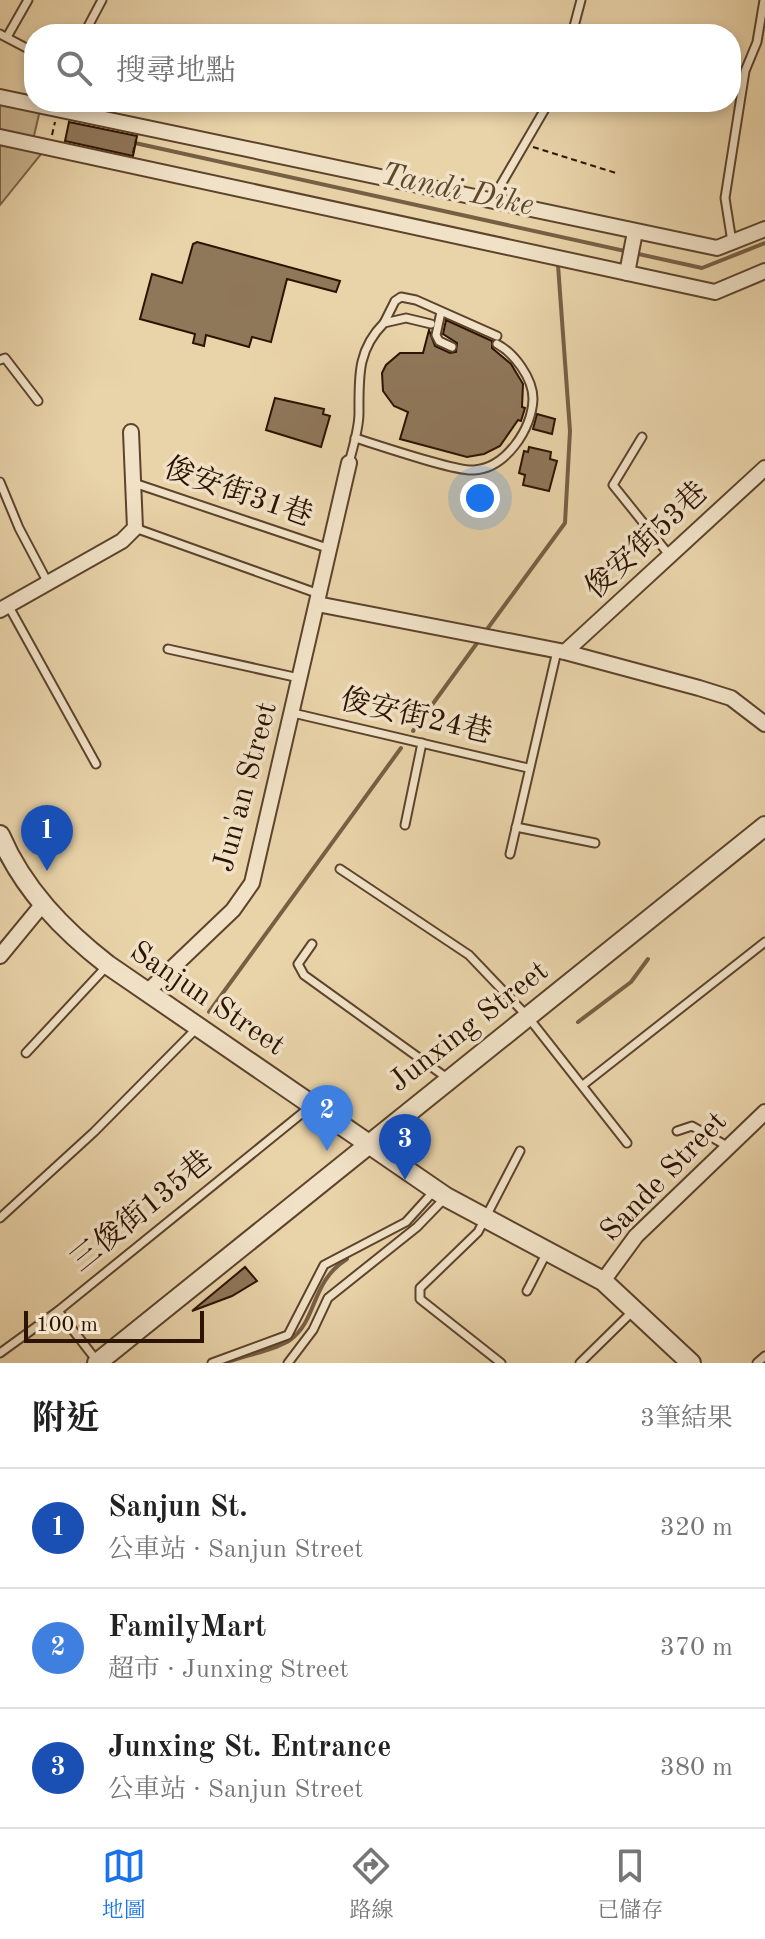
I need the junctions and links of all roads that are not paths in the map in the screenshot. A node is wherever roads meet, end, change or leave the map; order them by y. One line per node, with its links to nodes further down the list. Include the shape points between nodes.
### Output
1 (28, 0): 7 (lane)
2 (102, 0): 5 (lane)
3 (581, 0): 6 (lane)
4 (764, 0): 9 (lane)
5 (89, 24)
6 (575, 24)
7 (3, 36): 8 (lane)
8 (24, 47)
9 (741, 96)
10 (0, 97): 11 (street)
11 (24, 102)
12 (71, 112): 16 (street)
13 (543, 112): 16 (lane)
14 (739, 112): 19 (lane, via 725,198)
15 (0, 137): 21 (street)
16 (491, 202): 18 (street)
17 (765, 229): 19 (street)
18 (635, 232): 19 (street, via 717,248); 21 (street)
19 (732, 242)
20 (765, 271): 21 (street, via 715,292)
21 (627, 273)
22 (441, 312): 23 (lane, via 401,297); 25 (lane, via 436,335); 30 (lane, via 497,340 520,365 533,399 523,432 499,463 473,471)
23 (384, 323): 24 (lane, via 406,318); 30 (lane, via 366,346 359,368)
24 (431, 324)
25 (452, 347)
26 (0, 360): 27 (lane, via 5,358)
27 (38, 401)
28 (131, 432): 34 (street)
29 (642, 437): 37 (lane, via 613,485)
30 (355, 438): 31 (lane)
31 (349, 463): 36 (street, Jun'an Street)
32 (765, 468): 37 (street, 俊安街53巷)
33 (0, 482): 38 (lane)
34 (132, 482): 35 (street); 36 (lane, 俊安街31巷)
35 (135, 528): 38 (street, via 122,541); 39 (lane)
36 (330, 549): 39 (street, Jun'an Street)
37 (670, 556): 42 (street, 俊安街53巷)
38 (48, 583): 40 (street)
39 (318, 599): 42 (street); 43 (street, Jun'an Street)
40 (4, 608): 47 (lane)
41 (168, 649): 43 (lane)
42 (561, 652): 45 (street, via 731,698); 48 (lane)
43 (301, 678): 44 (street, Jun'an Street)
44 (293, 713): 46 (lane, 俊安街24巷); 61 (street, Jun'an Street, via 252,883 233,910)
45 (765, 724)
46 (422, 743): 48 (lane, 俊安街24巷); 49 (lane)
47 (96, 764)
48 (528, 768): 51 (lane)
49 (405, 825)
50 (765, 826): 62 (street, Junxing Street)
51 (516, 827): 53 (lane); 54 (lane)
52 (0, 835): 56 (street, Sanjun Street)
53 (595, 843)
54 (510, 854)
55 (340, 869): 62 (lane, via 469,955)
56 (42, 905): 59 (street); 60 (street, Sanjun Street)
57 (765, 942): 66 (lane)
58 (312, 944): 65 (lane, via 298,964 304,975)
59 (0, 956)
60 (108, 965): 61 (street, Sanjun Street); 64 (lane)
61 (147, 992): 63 (street, Sanjun Street)
62 (528, 1017): 65 (street, Junxing Street); 66 (lane)
63 (198, 1027): 67 (street, Sanjun Street); 75 (lane)
64 (26, 1053)
65 (449, 1079): 70 (street, Junxing Street)
66 (583, 1085): 71 (lane)
67 (313, 1105): 70 (street, Sanjun Street); 81 (lane, 三俊街135巷)
68 (765, 1112): 72 (street, Sande Street)
69 (677, 1131): 72 (lane, via 692,1126)
70 (368, 1142): 74 (street, Sanjun Street); 84 (street, Junxing Street)
71 (627, 1143)
72 (727, 1146): 78 (street, Sande Street, via 636,1236)
73 (520, 1151): 76 (lane)
74 (441, 1193): 76 (street, Sanjun Street); 85 (lane, via 406,1222 324,1265 288,1335); 86 (lane, via 417,1227 328,1298)
75 (0, 1218)
76 (486, 1219): 77 (street, Sanjun Street); 87 (lane, via 420,1288 420,1299)
77 (548, 1250): 78 (street, Sanjun Street); 79 (lane)
78 (603, 1281): 80 (street, Sanjun Street)
79 (527, 1291)
80 (635, 1309): 88 (lane); 89 (street, Sanjun Street)
81 (58, 1311): 82 (lane, 三俊街135巷); 84 (lane)
82 (0, 1353)
83 (765, 1356): 90 (lane)
84 (97, 1363)
85 (212, 1363)
86 (288, 1363)
87 (501, 1363)
88 (580, 1363)
89 (691, 1363)
90 (757, 1363)

